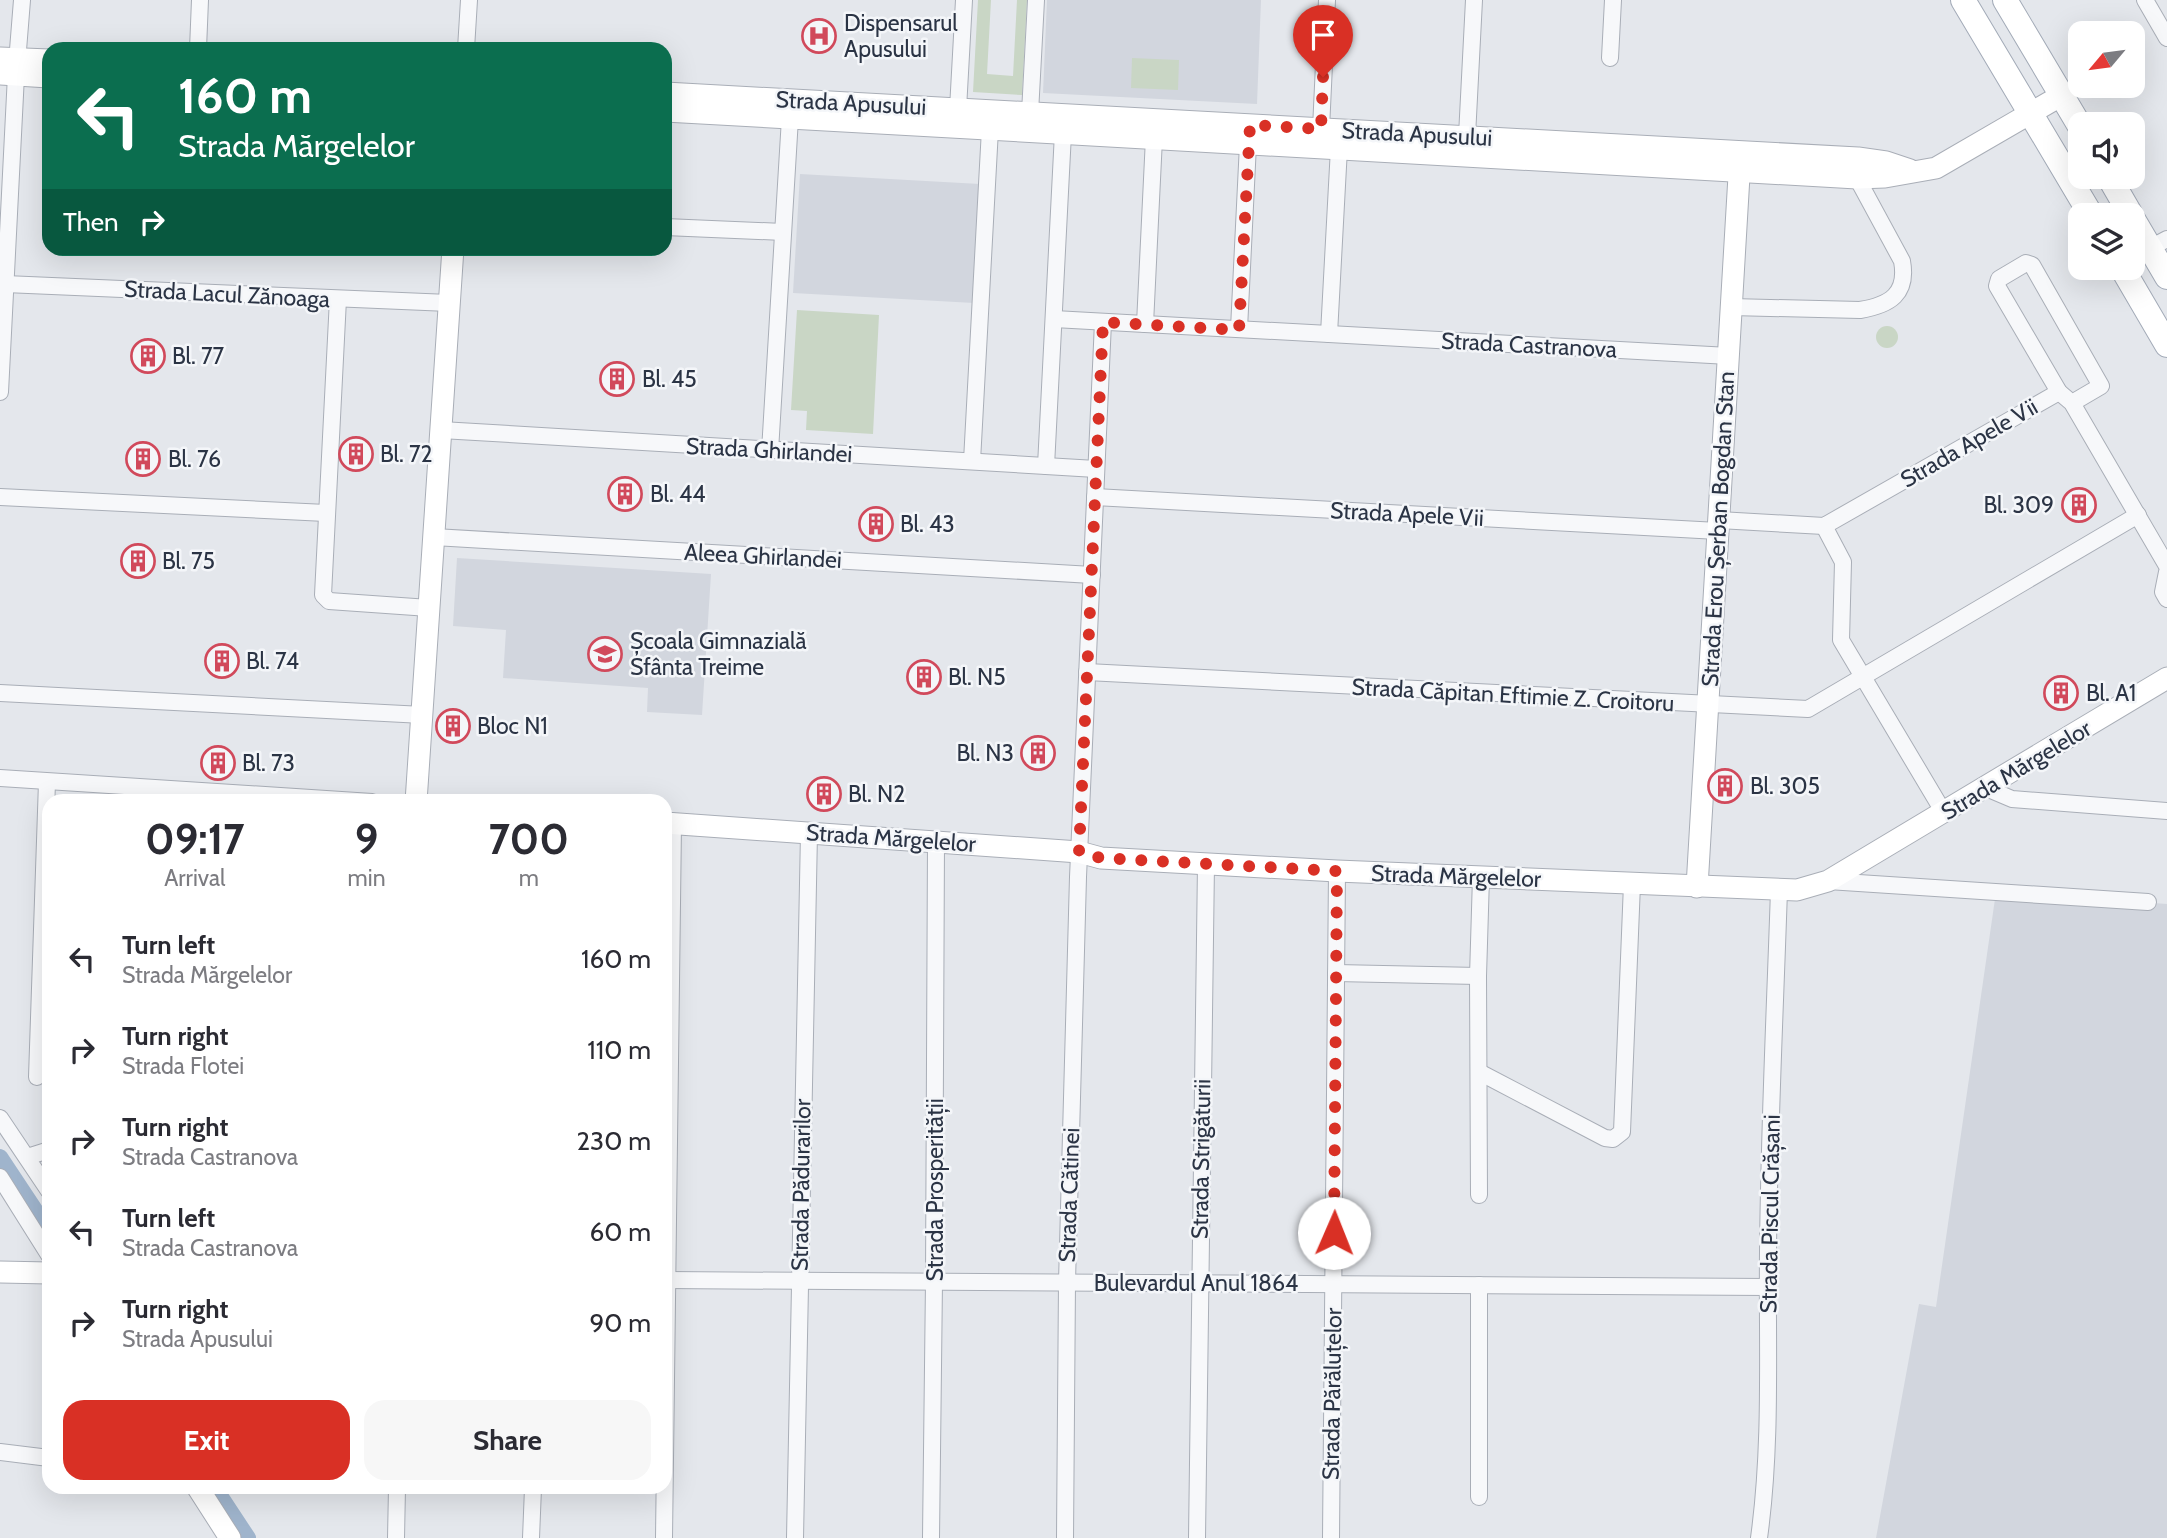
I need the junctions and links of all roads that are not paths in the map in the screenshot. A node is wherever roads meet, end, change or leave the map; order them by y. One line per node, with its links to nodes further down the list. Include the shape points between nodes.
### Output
1 (22, 0): 17 (street)
2 (200, 0): 13 (street)
3 (469, 0): 14 (street)
4 (964, 0): 26 (street)
5 (1036, 0): 24 (street)
6 (1327, 0): 30 (street)
7 (1474, 0): 31 (street)
8 (1613, 0): 15 (street)
9 (1963, 0): 25 (main road)
10 (2005, 0): 20 (main road)
11 (2145, 0): 12 (street)
12 (2167, 38)
13 (198, 42)
14 (466, 42)
15 (1610, 58)
16 (42, 61): 17 (street)
17 (9, 66): 18 (street); 40 (street)
18 (42, 75)
19 (672, 94): 21 (street, Strada Apusului)
20 (2062, 95): 23 (main road); 25 (street, Strada Apusului)
21 (790, 109): 22 (street, Strada Apusului); 26 (street, Strada Apusului); 38 (street)
22 (672, 111)
23 (2072, 112)
24 (1030, 113): 27 (street, Strada Apusului); 29 (street, Strada Apusului)
25 (2032, 113): 34 (street, Strada Apusului, via 1928,170 1885,177); 35 (main road)
26 (958, 118): 27 (street, Strada Apusului)
27 (991, 120): 28 (street, Strada Apusului); 60 (street)
28 (1063, 133): 32 (street, Strada Apusului); 48 (street)
29 (1249, 134): 30 (street, Strada Apusului); 32 (street, Strada Apusului); 51 (street)
30 (1333, 136): 31 (street, Strada Apusului); 33 (street, Strada Apusului); 52 (street)
31 (1467, 136): 33 (street, Strada Apusului)
32 (1154, 138): 50 (street)
33 (1740, 161): 34 (street, Strada Apusului); 47 (street, Strada Erou Șerban Bogdan Stan)
34 (1857, 168): 47 (street, via 1902,261 1903,285 1897,294 1878,307 1860,310)
35 (2084, 203)
36 (672, 227): 38 (street)
37 (2145, 230): 39 (main road)
38 (783, 232): 59 (street)
39 (2159, 243): 42 (main road)
40 (4, 246): 44 (street)
41 (452, 256): 46 (street)
42 (2167, 277)
43 (2129, 280): 53 (main road)
44 (5, 284): 45 (street, Strada Lacul Zănoaga); 55 (street)
45 (338, 299): 46 (street, Strada Lacul Zănoaga); 65 (street)
46 (449, 303): 58 (street)
47 (1731, 307): 54 (street, Strada Erou Șerban Bogdan Stan)
48 (1054, 319): 49 (street, Strada Castranova); 61 (street)
49 (1103, 322): 50 (street, Strada Castranova); 62 (street, Strada Cătinei)
50 (1145, 324): 51 (street, Strada Castranova)
51 (1239, 330): 52 (street, Strada Castranova)
52 (1329, 334): 54 (street, Strada Castranova)
53 (2167, 345)
54 (1728, 356): 67 (street, Strada Erou Șerban Bogdan Stan)
55 (0, 392)
56 (2059, 392): 57 (street); 57 (street, via 1997,286 1999,279 2026,264 2032,265 2101,386); 68 (street, Strada Apele Vii)
57 (2072, 403): 66 (street)
58 (441, 430): 59 (street, Strada Ghirlandei); 69 (street)
59 (770, 451): 60 (street, Strada Ghirlandei)
60 (972, 461): 61 (street, Strada Ghirlandei)
61 (1046, 466): 62 (street, Strada Ghirlandei)
62 (1096, 469): 64 (street, Strada Cătinei)
63 (0, 497): 65 (street)
64 (1095, 497): 67 (street, Strada Apele Vii); 72 (street, Strada Cătinei)
65 (326, 513): 74 (street, via 322,591 326,599)
66 (2138, 515): 70 (street); 76 (street, Strada Căpitan Eftimie Z. Croitoru)
67 (1719, 526): 68 (street, Strada Apele Vii); 79 (street, Strada Erou Șerban Bogdan Stan)
68 (1824, 526): 76 (street, via 1843,562 1841,640)
69 (434, 537): 72 (street, Aleea Ghirlandei); 74 (street)
70 (2167, 566)
71 (2167, 572): 73 (street, via 2163,592)
72 (1092, 575): 75 (street, Strada Cătinei)
73 (2167, 599)
74 (429, 608): 80 (street)
75 (1087, 672): 79 (street, Strada Căpitan Eftimie Z. Croitoru); 92 (street, Strada Cătinei)
76 (1863, 678): 79 (street, Strada Căpitan Eftimie Z. Croitoru, via 1808,709); 88 (street)
77 (2167, 678): 83 (street, Strada Mărgelelor)
78 (0, 693): 80 (street)
79 (1708, 706): 98 (street, Strada Erou Șerban Bogdan Stan)
80 (423, 715): 86 (street)
81 (0, 778): 82 (street)
82 (47, 782): 84 (street); 85 (street)
83 (1986, 788): 87 (street, via 2012,799); 88 (street, Strada Mărgelelor)
84 (47, 794)
85 (196, 794)
86 (417, 794)
87 (2167, 811)
88 (1944, 813): 96 (street, Strada Mărgelelor)
89 (672, 824): 90 (street, Strada Mărgelelor)
90 (809, 833): 91 (street, Strada Mărgelelor); 116 (street, Strada Pădurarilor)
91 (936, 842): 92 (street, Strada Mărgelelor); 117 (street, Strada Prosperității)
92 (1079, 852): 93 (street, Strada Mărgelelor, via 1101,858); 118 (street, Strada Cătinei)
93 (1206, 864): 94 (street, Strada Mărgelelor); 119 (street, Strada Strigăturii)
94 (1337, 871): 95 (street, Strada Mărgelelor); 102 (street, Strada Părăluțelor)
95 (1481, 877): 97 (street, Strada Mărgelelor); 103 (street)
96 (1828, 881): 99 (street, Strada Mărgelelor); 100 (street, Strada Mărgelelor)
97 (1632, 884): 98 (street, Strada Mărgelelor); 104 (street, via 1622,1132 1613,1139 1605,1138)
98 (1698, 887): 99 (street, Strada Mărgelelor)
99 (1779, 891): 122 (street, Strada Piscul Crășani)
100 (2148, 902)
101 (42, 930): 105 (street)
102 (1336, 972): 103 (street); 120 (street, Strada Părăluțelor)
103 (1478, 976): 104 (street)
104 (1479, 1072): 111 (street)
105 (37, 1077)
106 (0, 1118): 108 (street)
107 (42, 1152): 108 (street)
108 (27, 1157): 110 (street)
109 (0, 1177): 112 (street)
110 (42, 1180)
111 (1479, 1195)
112 (42, 1244)
113 (0, 1272): 114 (street)
114 (42, 1273)
115 (672, 1280): 116 (street, Bulevardul Anul 1864)
116 (799, 1280): 117 (street, Bulevardul Anul 1864); 134 (street, Strada Pădurarilor)
117 (934, 1281): 118 (street, Bulevardul Anul 1864); 135 (street, Strada Prosperității)
118 (1067, 1282): 119 (street, Bulevardul Anul 1864); 136 (street, Strada Cătinei)
119 (1199, 1283): 120 (street, Bulevardul Anul 1864); 137 (street, Strada Strigăturii)
120 (1333, 1284): 121 (street, Bulevardul Anul 1864); 138 (street, Strada Părăluțelor)
121 (1479, 1285): 122 (street, Bulevardul Anul 1864); 129 (street)
122 (1768, 1287): 139 (street, Strada Piscul Crășani)
123 (0, 1452): 124 (street)
124 (42, 1457)
125 (202, 1494): 130 (street)
126 (397, 1494): 131 (street)
127 (533, 1494): 132 (street)
128 (665, 1494): 133 (street)
129 (1479, 1496)
130 (230, 1538)
131 (396, 1538)
132 (531, 1538)
133 (664, 1538)
134 (794, 1538)
135 (931, 1538)
136 (1065, 1538)
137 (1196, 1538)
138 (1331, 1538)
139 (1759, 1538)

